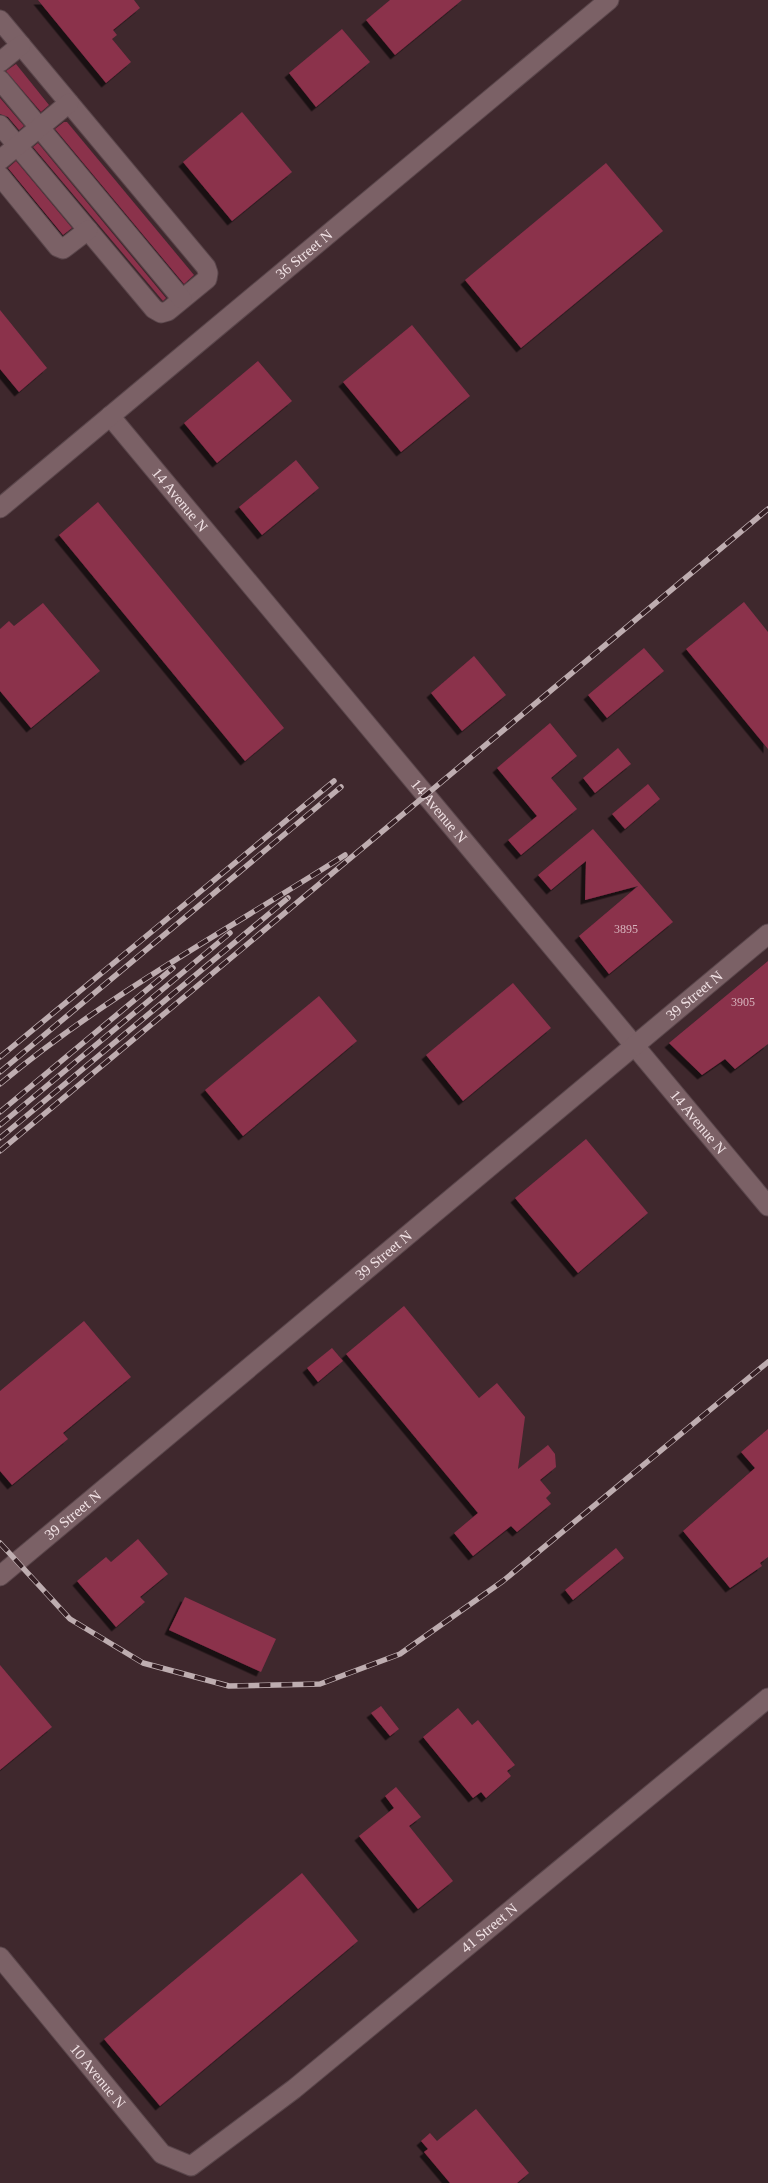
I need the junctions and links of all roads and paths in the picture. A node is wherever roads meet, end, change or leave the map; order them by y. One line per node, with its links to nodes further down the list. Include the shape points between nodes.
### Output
1 (610, 0): 14 (street, 36 Street N)
2 (0, 20): 3 (street)
3 (21, 45): 4 (street); 6 (street)
4 (0, 62)
5 (0, 80): 8 (street)
6 (69, 103): 8 (street); 13 (street, via 206,266 207,279)
7 (0, 125): 9 (street)
8 (39, 127): 9 (street); 13 (street)
9 (17, 146): 10 (street); 12 (street)
10 (0, 160)
11 (0, 176): 12 (street, via 58,247 68,247)
12 (88, 230): 13 (street, via 154,309 161,314)
13 (182, 299)
14 (110, 416): 15 (street, 36 Street N); 17 (street, 14 Avenue N)
15 (0, 508)
16 (768, 934): 17 (street, 39 Street N)
17 (635, 1044): 18 (street, 14 Avenue N); 19 (street, 39 Street N)
18 (768, 1206)
19 (0, 1576)
20 (768, 1698): 22 (street, 41 Street N, via 294,2089)
21 (0, 1957): 22 (street, 10 Avenue N, via 162,2154 191,2166)
22 (207, 2154)

